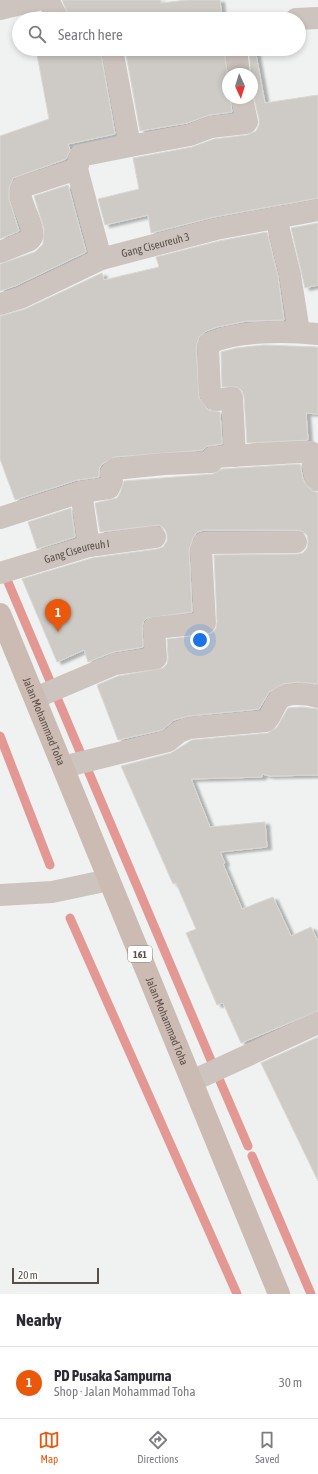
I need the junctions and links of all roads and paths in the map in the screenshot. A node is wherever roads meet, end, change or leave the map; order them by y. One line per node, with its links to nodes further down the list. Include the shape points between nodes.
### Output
1 (37, 0): 3 (street)
2 (48, 0): 4 (street)
3 (0, 9)
4 (54, 12)
5 (318, 18): 6 (street)
6 (306, 19)
7 (113, 56): 11 (street)
8 (237, 56): 9 (street)
9 (238, 68)
10 (243, 104): 11 (street, via 246,123 211,127 190,135)
11 (130, 146): 12 (street, via 80,156)
12 (77, 170): 15 (street, via 22,187 20,194 32,237); 16 (street)
13 (318, 210): 14 (street, Gang Ciseureuh 3)
14 (276, 218): 16 (street, Gang Ciseureuh 3, via 216,229); 18 (street, via 290,275)
15 (0, 252)
16 (101, 259): 17 (street, Gang Ciseureuh 3, via 20,298)
17 (0, 304)
18 (309, 333): 19 (street, via 289,331 230,337 214,341 208,347 212,397 216,400 232,398)
19 (235, 456): 20 (street, via 311,452 315,477); 21 (street, via 213,457 212,462 115,469 111,473 112,481 109,488)
20 (318, 480)
21 (81, 492): 22 (street); 25 (street)
22 (0, 518)
23 (156, 537): 25 (street, Gang Ciseureuh I)
24 (296, 542): 29 (street, via 204,543 201,550 205,623 154,628 156,658 115,664)
25 (89, 546): 26 (street, Gang Ciseureuh I)
26 (0, 573)
27 (0, 614): 29 (main road, Jalan Mohammad Toha / 161)
28 (318, 697): 30 (street, via 308,694 285,696 280,698 266,720 189,728 168,741)
29 (35, 698): 30 (main road, Jalan Mohammad Toha / 161)
30 (63, 767): 31 (main road, Jalan Mohammad Toha / 161)
31 (109, 880): 32 (street, via 52,892); 34 (main road, Jalan Mohammad Toha / 161)
32 (0, 895)
33 (318, 1022): 34 (street)
34 (192, 1081): 35 (main road, Jalan Mohammad Toha / 161)
35 (279, 1294)

